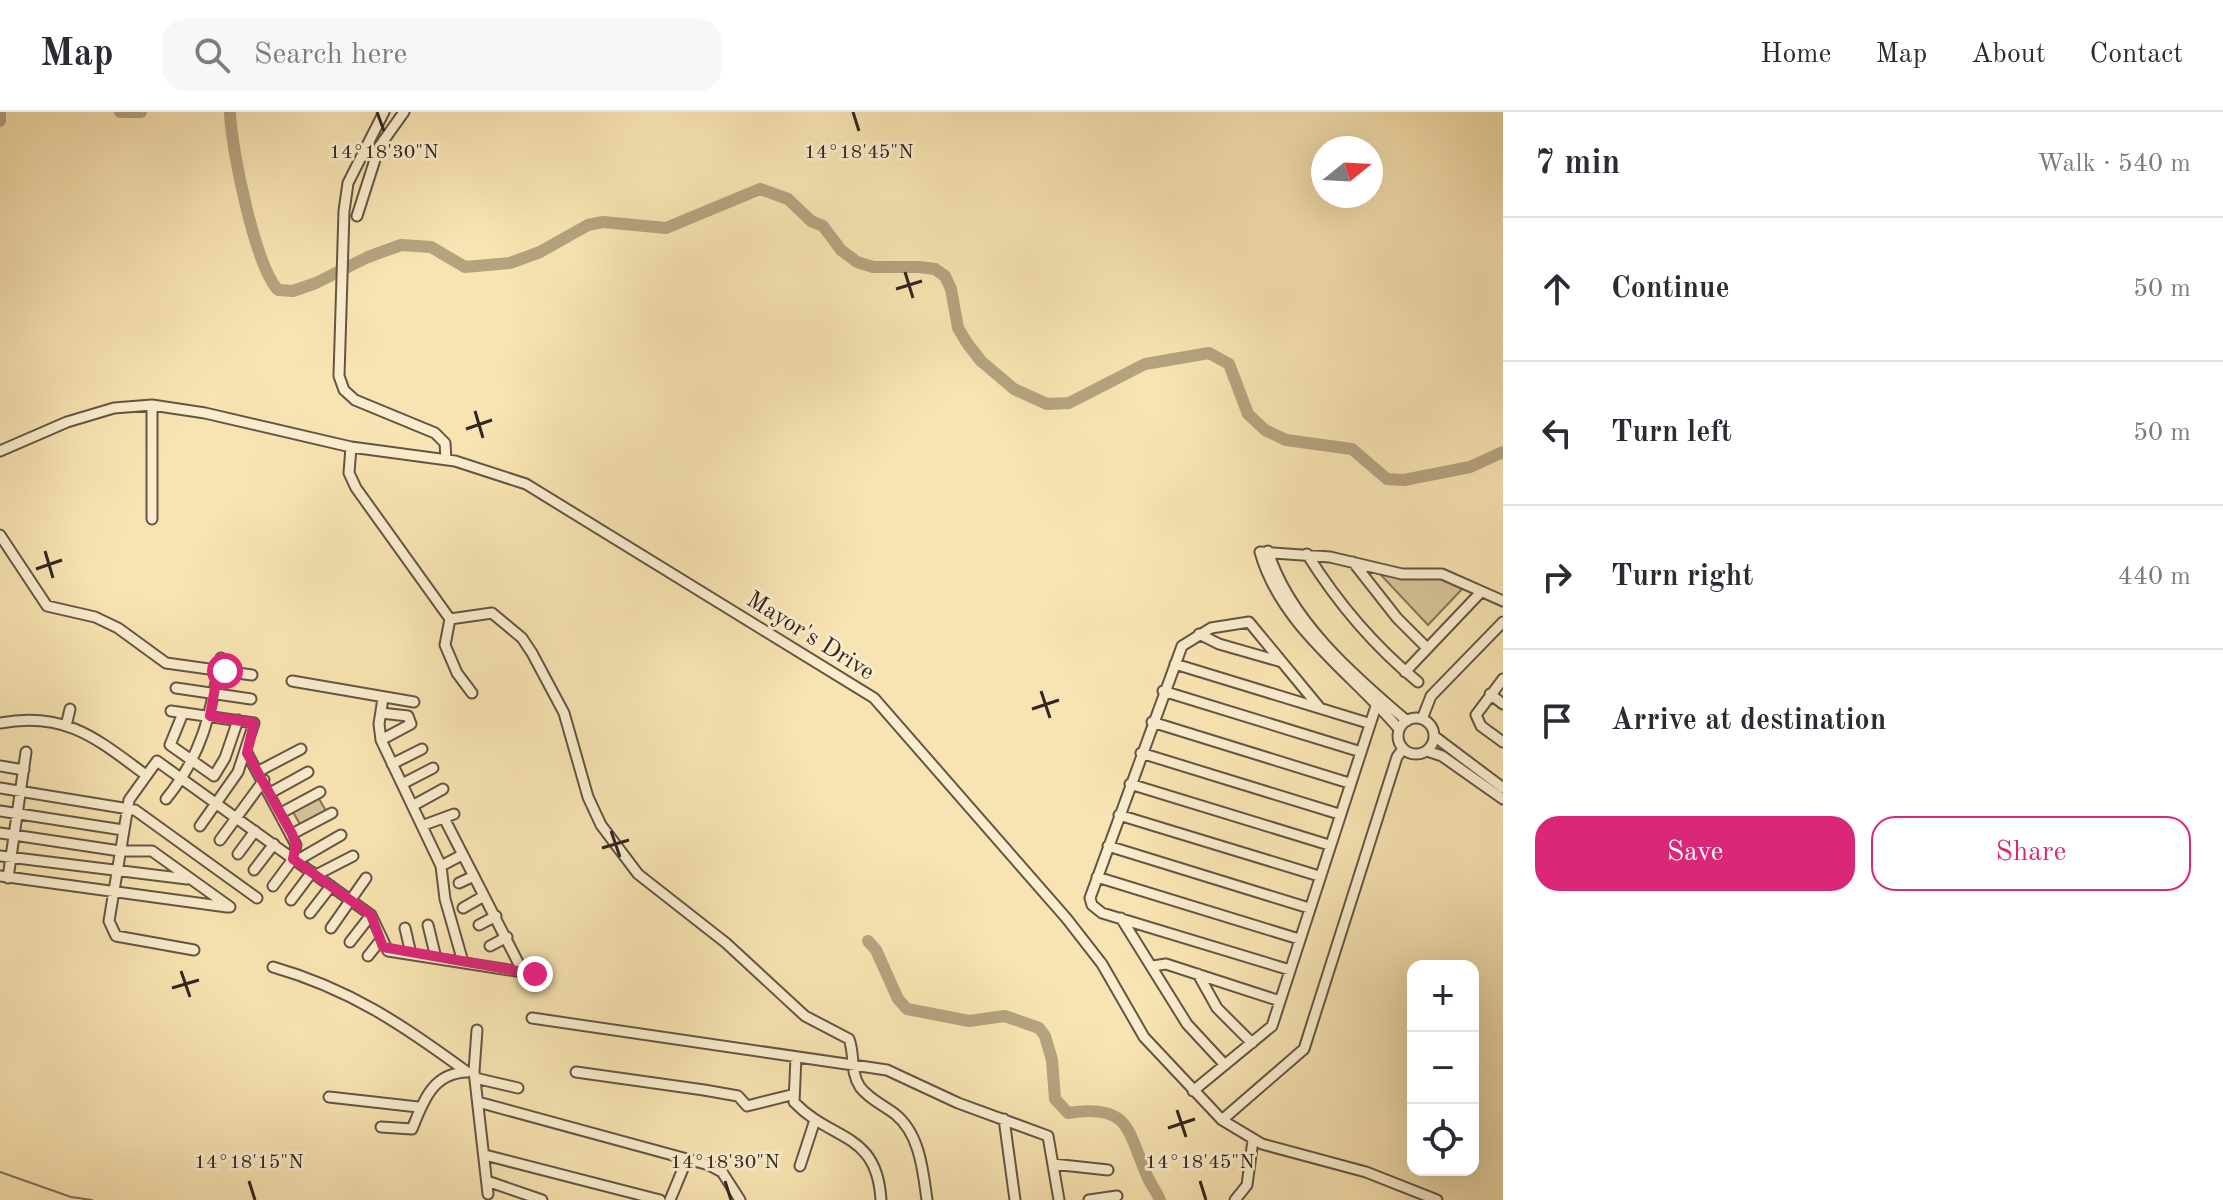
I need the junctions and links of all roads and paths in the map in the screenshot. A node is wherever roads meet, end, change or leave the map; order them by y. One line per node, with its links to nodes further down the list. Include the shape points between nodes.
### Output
1 (384, 112): 7 (street, via 348,183 337,362 344,390 355,400 435,433 445,443)
2 (404, 112): 3 (street, via 379,147)
3 (357, 216)
4 (152, 405): 5 (street, Mayor's Drive); 6 (street, Mayor's Drive, via 114,408 67,422); 8 (street)
5 (351, 447): 7 (street, Mayor's Drive); 14 (street, via 349,473 356,488)
6 (0, 451)
7 (446, 459): 164 (street, Mayor's Drive, via 526,484 865,690 1067,919 1102,964 1144,1037)
8 (152, 519)
9 (0, 535): 21 (street, via 47,606 107,622 166,663)
10 (1307, 554): 11 (street); 22 (street, via 1330,590); 34 (street, via 1268,551 1290,597)
11 (1353, 562): 12 (street, via 1402,574 1442,574); 17 (street)
12 (1481, 592): 13 (street); 17 (street)
13 (1503, 601)
14 (450, 619): 30 (street, via 445,645); 159 (street, via 492,613 522,638 564,713 588,797 619,851 638,874 726,943 805,1016 849,1039)
15 (1503, 622): 43 (street, via 1431,696)
16 (1199, 634): 19 (street); 19 (street, via 1249,622); 20 (street, via 1182,646)
17 (1427, 648): 22 (street)
18 (221, 658): 21 (street)
19 (1282, 662): 37 (street)
20 (1175, 664): 28 (street); 37 (street)
21 (218, 671): 23 (street); 29 (street)
22 (1405, 672): 26 (street)
23 (252, 675)
24 (1503, 679): 31 (street)
25 (292, 681): 32 (street)
26 (1418, 682)
27 (176, 688): 29 (street)
28 (1163, 691): 46 (street); 57 (street)
29 (214, 693): 33 (street); 42 (street)
30 (472, 693)
31 (1490, 694): 36 (street); 53 (street, via 1476,719)
32 (383, 698): 35 (street); 41 (street)
33 (251, 699)
34 (1376, 700): 45 (street); 48 (street); 50 (street)
35 (414, 702)
36 (1503, 704)
37 (1320, 708): 48 (street)
38 (70, 709): 49 (street)
39 (171, 711): 40 (street)
40 (183, 713): 42 (street); 62 (street, via 170,745)
41 (381, 713): 52 (street); 52 (street, via 408,716 411,724)
42 (210, 716): 44 (street); 62 (street)
43 (1422, 719): 45 (street); 51 (street)
44 (238, 720): 60 (street, via 254,723); 62 (street, via 217,775)
45 (1407, 721): 50 (street)
46 (1152, 722): 61 (street); 71 (street)
47 (0, 723): 49 (street)
48 (1368, 723): 57 (street)
49 (66, 726): 68 (street, via 87,732)
50 (1399, 729): 56 (street)
51 (1434, 736): 58 (street); 75 (street)
52 (381, 740): 63 (street)
53 (1503, 742)
54 (301, 749): 69 (street)
55 (422, 749): 63 (street)
56 (1403, 749): 58 (street); 171 (street, via 1304,1049)
57 (1358, 751): 71 (street)
58 (1427, 751): 81 (street)
59 (26, 752): 66 (street)
60 (247, 753): 69 (street); 82 (street)
61 (1141, 753): 73 (street); 89 (street)
62 (191, 762): 70 (street)
63 (392, 764): 72 (street)
64 (0, 766): 66 (street)
65 (433, 768): 72 (street)
66 (24, 770): 77 (street)
67 (308, 772): 79 (street)
68 (146, 775): 70 (street, via 157,761); 84 (street)
69 (262, 776): 79 (street); 91 (street)
70 (183, 779): 80 (street); 82 (street)
71 (1349, 783): 89 (street)
72 (402, 784): 83 (street)
73 (1130, 784): 90 (street); 102 (street)
74 (0, 788): 77 (street)
75 (1503, 788)
76 (443, 789): 83 (street)
77 (21, 791): 84 (street); 88 (street)
78 (320, 792): 86 (street)
79 (270, 793): 86 (street)
80 (166, 799)
81 (1503, 799)
82 (218, 803): 91 (street); 93 (street)
83 (414, 805): 92 (street)
84 (127, 808): 94 (street); 125 (street)
85 (0, 811): 88 (street)
86 (281, 813): 97 (street)
87 (332, 813): 97 (street)
88 (18, 814): 94 (street); 99 (street)
89 (1339, 814): 102 (street)
90 (1119, 815): 103 (street); 115 (street)
91 (237, 817): 95 (street); 100 (street)
92 (424, 825): 106 (street, via 449,816); 110 (street)
93 (200, 826)
94 (123, 830): 104 (street)
95 (255, 831): 101 (street); 105 (street)
96 (0, 833): 99 (street)
97 (292, 834): 109 (street)
98 (341, 835): 109 (street)
99 (14, 836): 104 (street); 108 (street)
100 (220, 840)
101 (274, 844): 109 (street); 111 (street)
102 (1329, 845): 115 (street)
103 (1108, 846): 117 (street); 129 (street)
104 (120, 851): 112 (street); 119 (street, via 156,852)
105 (238, 854)
106 (462, 855): 110 (street); 114 (street)
107 (353, 856): 113 (street)
108 (5, 857): 112 (street); 116 (street)
109 (295, 860): 113 (street); 121 (street)
110 (441, 866): 147 (street)
111 (254, 870)
112 (117, 871): 119 (street); 123 (street)
113 (314, 874): 122 (street); 126 (street)
114 (474, 876): 120 (street); 124 (street)
115 (1319, 876): 129 (street)
116 (4, 877): 123 (street)
117 (1097, 877): 133 (street, via 1092,905); 139 (street)
118 (366, 878): 127 (street)
119 (189, 880): 123 (street, via 230,907)
120 (459, 883)
121 (273, 886)
122 (331, 886): 127 (street); 130 (street)
123 (112, 893): 143 (street, via 109,921 116,936)
124 (484, 896): 128 (street); 132 (street)
125 (257, 898)
126 (291, 900)
127 (351, 900): 131 (street); 136 (street)
128 (463, 908)
129 (1309, 908): 139 (street)
130 (310, 913)
131 (371, 915): 140 (street); 141 (street)
132 (496, 916): 135 (street); 138 (street)
133 (1121, 918): 148 (street); 150 (street)
134 (428, 925): 146 (street)
135 (479, 925)
136 (331, 928)
137 (405, 928): 144 (street)
138 (507, 937): 142 (street); 151 (street)
139 (1299, 939): 150 (street)
140 (380, 941): 144 (street, via 388,951); 145 (street)
141 (350, 942)
142 (490, 946)
143 (194, 950)
144 (411, 954): 146 (street)
145 (368, 956)
146 (436, 958): 147 (street)
147 (463, 962): 151 (street)
148 (1153, 966): 153 (street, via 1166,964); 160 (street, via 1187,1024)
149 (273, 967): 162 (street, via 346,993)
150 (1290, 970): 154 (street)
151 (523, 972): 152 (street)
152 (535, 974)
153 (1198, 974): 154 (street); 157 (street, via 1217,1008)
154 (1280, 1001): 157 (street, via 1272,1026)
155 (532, 1018): 158 (street)
156 (477, 1030): 162 (street)
157 (1252, 1043): 160 (street)
158 (796, 1057): 159 (street); 165 (street)
159 (851, 1063): 169 (street, via 887,1070); 187 (street, via 860,1086 898,1116 913,1137)
160 (1225, 1065): 164 (street)
161 (576, 1072): 165 (street, via 738,1096 747,1106)
162 (472, 1074): 163 (street); 167 (street); 168 (street, via 450,1073)
163 (518, 1088)
164 (1193, 1091): 171 (street, Mayor's Drive)
165 (791, 1095): 170 (street)
166 (329, 1097): 168 (street)
167 (478, 1102): 174 (street); 175 (street)
168 (418, 1107): 172 (street, via 412,1129)
169 (1004, 1119): 176 (street, via 1048,1136); 188 (street)
170 (815, 1120): 177 (street); 186 (street, via 868,1153)
171 (1222, 1120): 173 (street, Mayor's Drive)
172 (381, 1127)
173 (1253, 1140): 191 (street, via 1247,1185); 192 (street, Mayor's Drive, via 1366,1172)
174 (485, 1155): 179 (street); 183 (street)
175 (687, 1159): 184 (street); 185 (street, via 722,1172)
176 (1053, 1164): 178 (street); 189 (street)
177 (800, 1166)
178 (1108, 1170)
179 (487, 1181): 180 (street); 182 (street)
180 (488, 1194)
181 (1117, 1196): 190 (street)
182 (542, 1200)
183 (660, 1200)
184 (670, 1200)
185 (740, 1200)
186 (881, 1200)
187 (927, 1200)
188 (1015, 1200)
189 (1059, 1200)
190 (1089, 1200)
191 (1235, 1200)
192 (1437, 1200)

